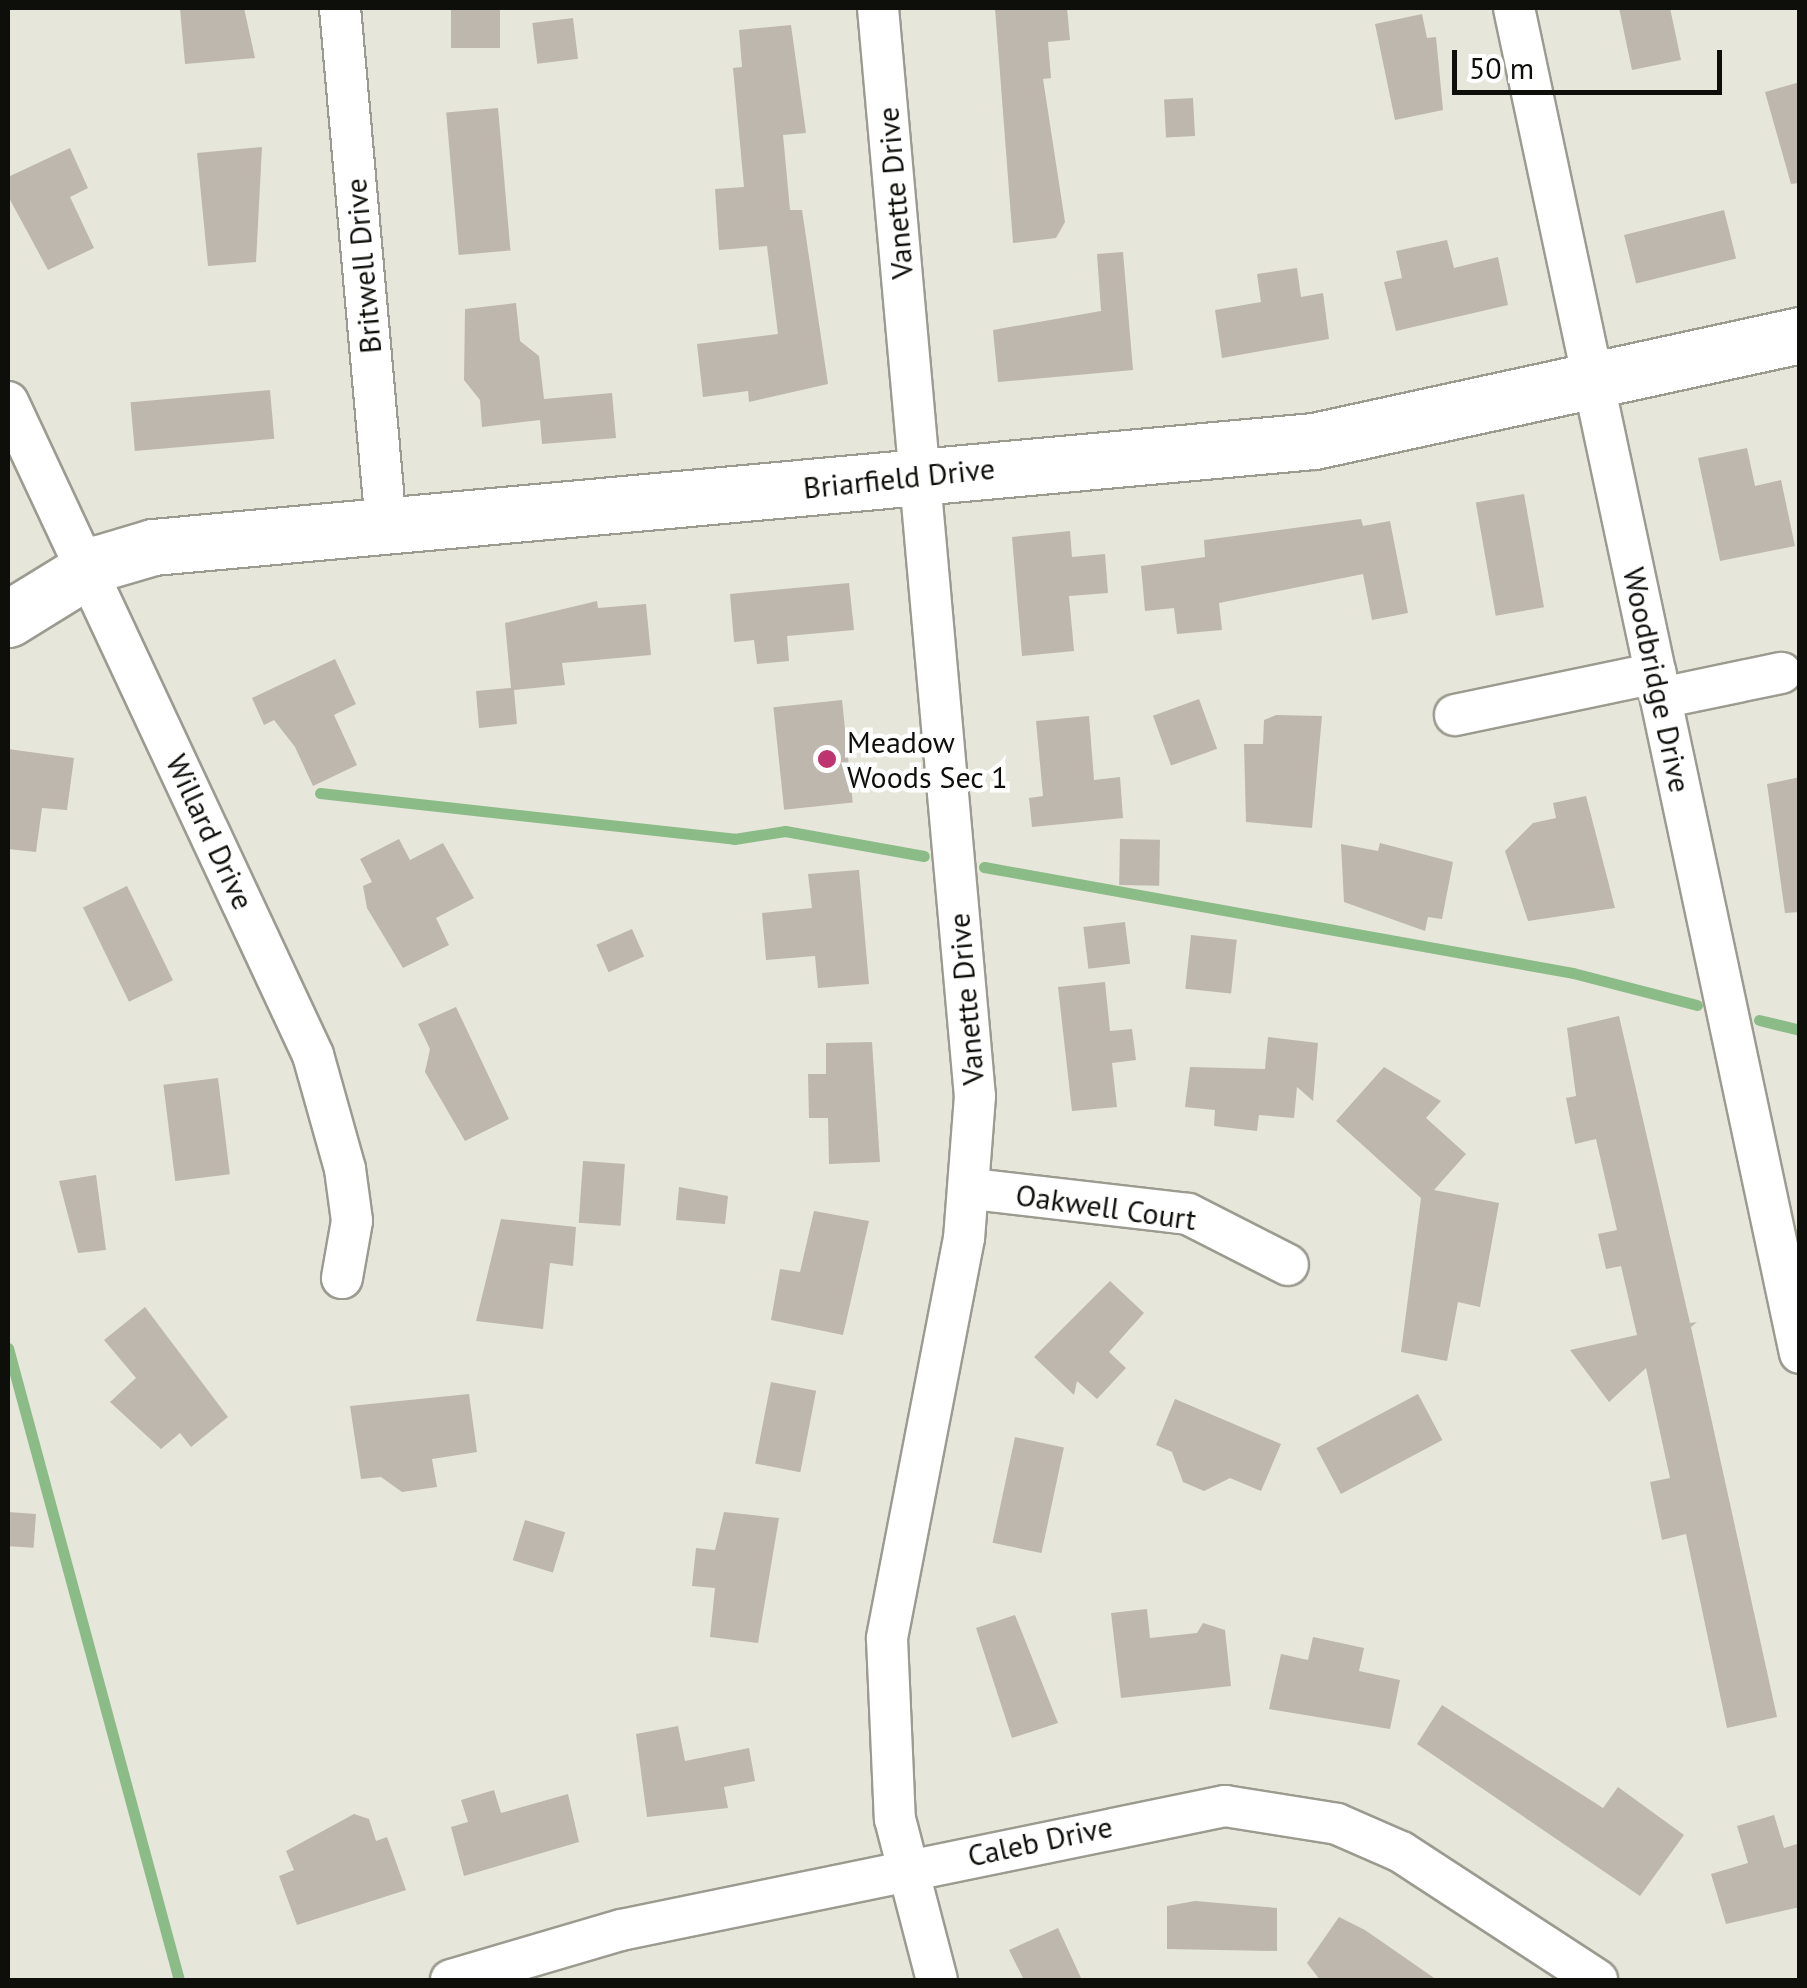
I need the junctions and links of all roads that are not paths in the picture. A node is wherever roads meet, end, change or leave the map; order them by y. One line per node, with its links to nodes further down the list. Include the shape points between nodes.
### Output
1 (340, 8): 8 (street, Britwell Drive)
2 (878, 8): 7 (street, Vanette Drive)
3 (1514, 8): 5 (street, Woodbridge Drive)
4 (1800, 335): 5 (street, Briarfield Drive)
5 (1594, 383): 7 (street, Briarfield Drive, via 1314,441); 12 (street, Woodbridge Drive)
6 (8, 402): 9 (street, Willard Drive)
7 (921, 476): 8 (street, Briarfield Drive); 14 (street, Vanette Drive, via 975,1096)
8 (386, 525): 9 (street, Briarfield Drive, via 153,547)
9 (88, 571): 10 (street, Briarfield Drive); 16 (street, Willard Drive, via 313,1055 345,1169 352,1221)
10 (8, 620)
11 (1781, 673): 12 (street)
12 (1659, 686): 13 (street); 17 (street, Woodbridge Drive)
13 (1455, 715)
14 (972, 1189): 15 (street, Oakwell Court, via 1188,1214); 18 (street, Vanette Drive, via 892,1583 885,1696)
15 (1288, 1265)
16 (342, 1278)
17 (1800, 1353)
18 (904, 1870): 19 (street, Caleb Drive, via 578,1940); 20 (street, Vanette Drive); 21 (street, Caleb Drive, via 1174,1812 1271,1809 1400,1852)
19 (451, 1980)
20 (937, 1980)
21 (1597, 1980)

